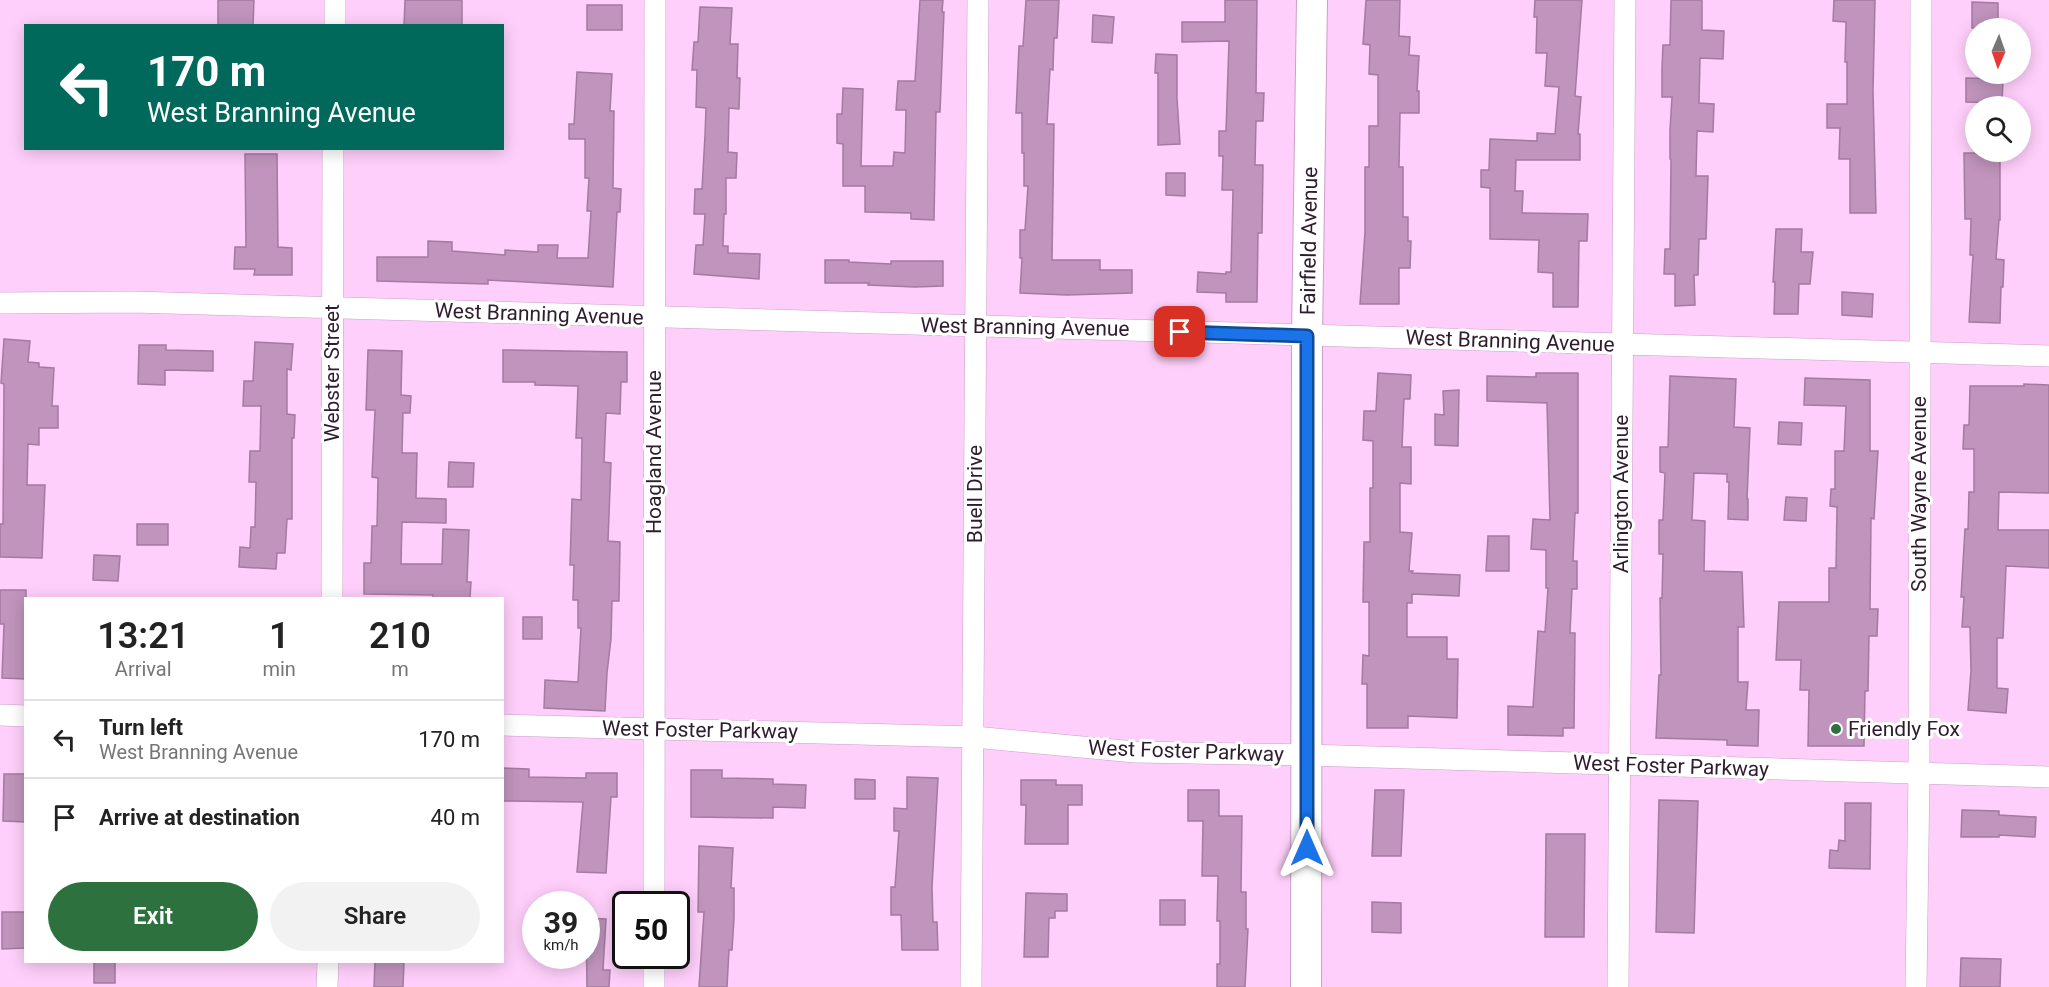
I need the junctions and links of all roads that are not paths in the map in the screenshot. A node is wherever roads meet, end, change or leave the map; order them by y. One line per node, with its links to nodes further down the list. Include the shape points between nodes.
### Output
1 (335, 0): 7 (street)
2 (655, 0): 11 (street, Hoagland Avenue)
3 (978, 0): 12 (street, Buell Drive)
4 (1312, 0): 13 (main road, Fairfield Avenue)
5 (1625, 0): 14 (street, Arlington Avenue)
6 (1921, 0): 15 (street, South Wayne Avenue)
7 (335, 24)
8 (333, 150): 10 (street, Webster Street)
9 (0, 303): 10 (street, West Branning Avenue)
10 (332, 308): 11 (street, West Branning Avenue); 17 (street, Webster Street)
11 (655, 317): 12 (street, West Branning Avenue); 21 (street, Hoagland Avenue)
12 (976, 326): 13 (street, West Branning Avenue); 22 (street, Buell Drive)
13 (1307, 336): 14 (street, West Branning Avenue); 23 (main road, Fairfield Avenue)
14 (1622, 344): 15 (street, West Branning Avenue); 24 (street, Arlington Avenue)
15 (1919, 353): 16 (street, West Branning Avenue); 25 (street, South Wayne Avenue)
16 (2049, 356)
17 (332, 597)
18 (0, 716): 19 (street)
19 (24, 716)
20 (504, 725): 21 (street, West Foster Parkway)
21 (653, 729): 22 (street, West Foster Parkway); 27 (street, Hoagland Avenue)
22 (974, 736): 23 (street, West Foster Parkway, via 1135,752); 32 (street, Buell Drive)
23 (1307, 755): 24 (street, West Foster Parkway); 33 (main road, Fairfield Avenue)
24 (1620, 765): 25 (street, West Foster Parkway); 34 (street, Arlington Avenue)
25 (1919, 774): 26 (street, West Foster Parkway); 35 (street, South Wayne Avenue)
26 (2049, 777)
27 (654, 891)
28 (328, 963): 30 (street)
29 (654, 969): 31 (street)
30 (327, 987)
31 (654, 987)
32 (971, 987)
33 (1306, 987)
34 (1618, 987)
35 (1916, 987)

